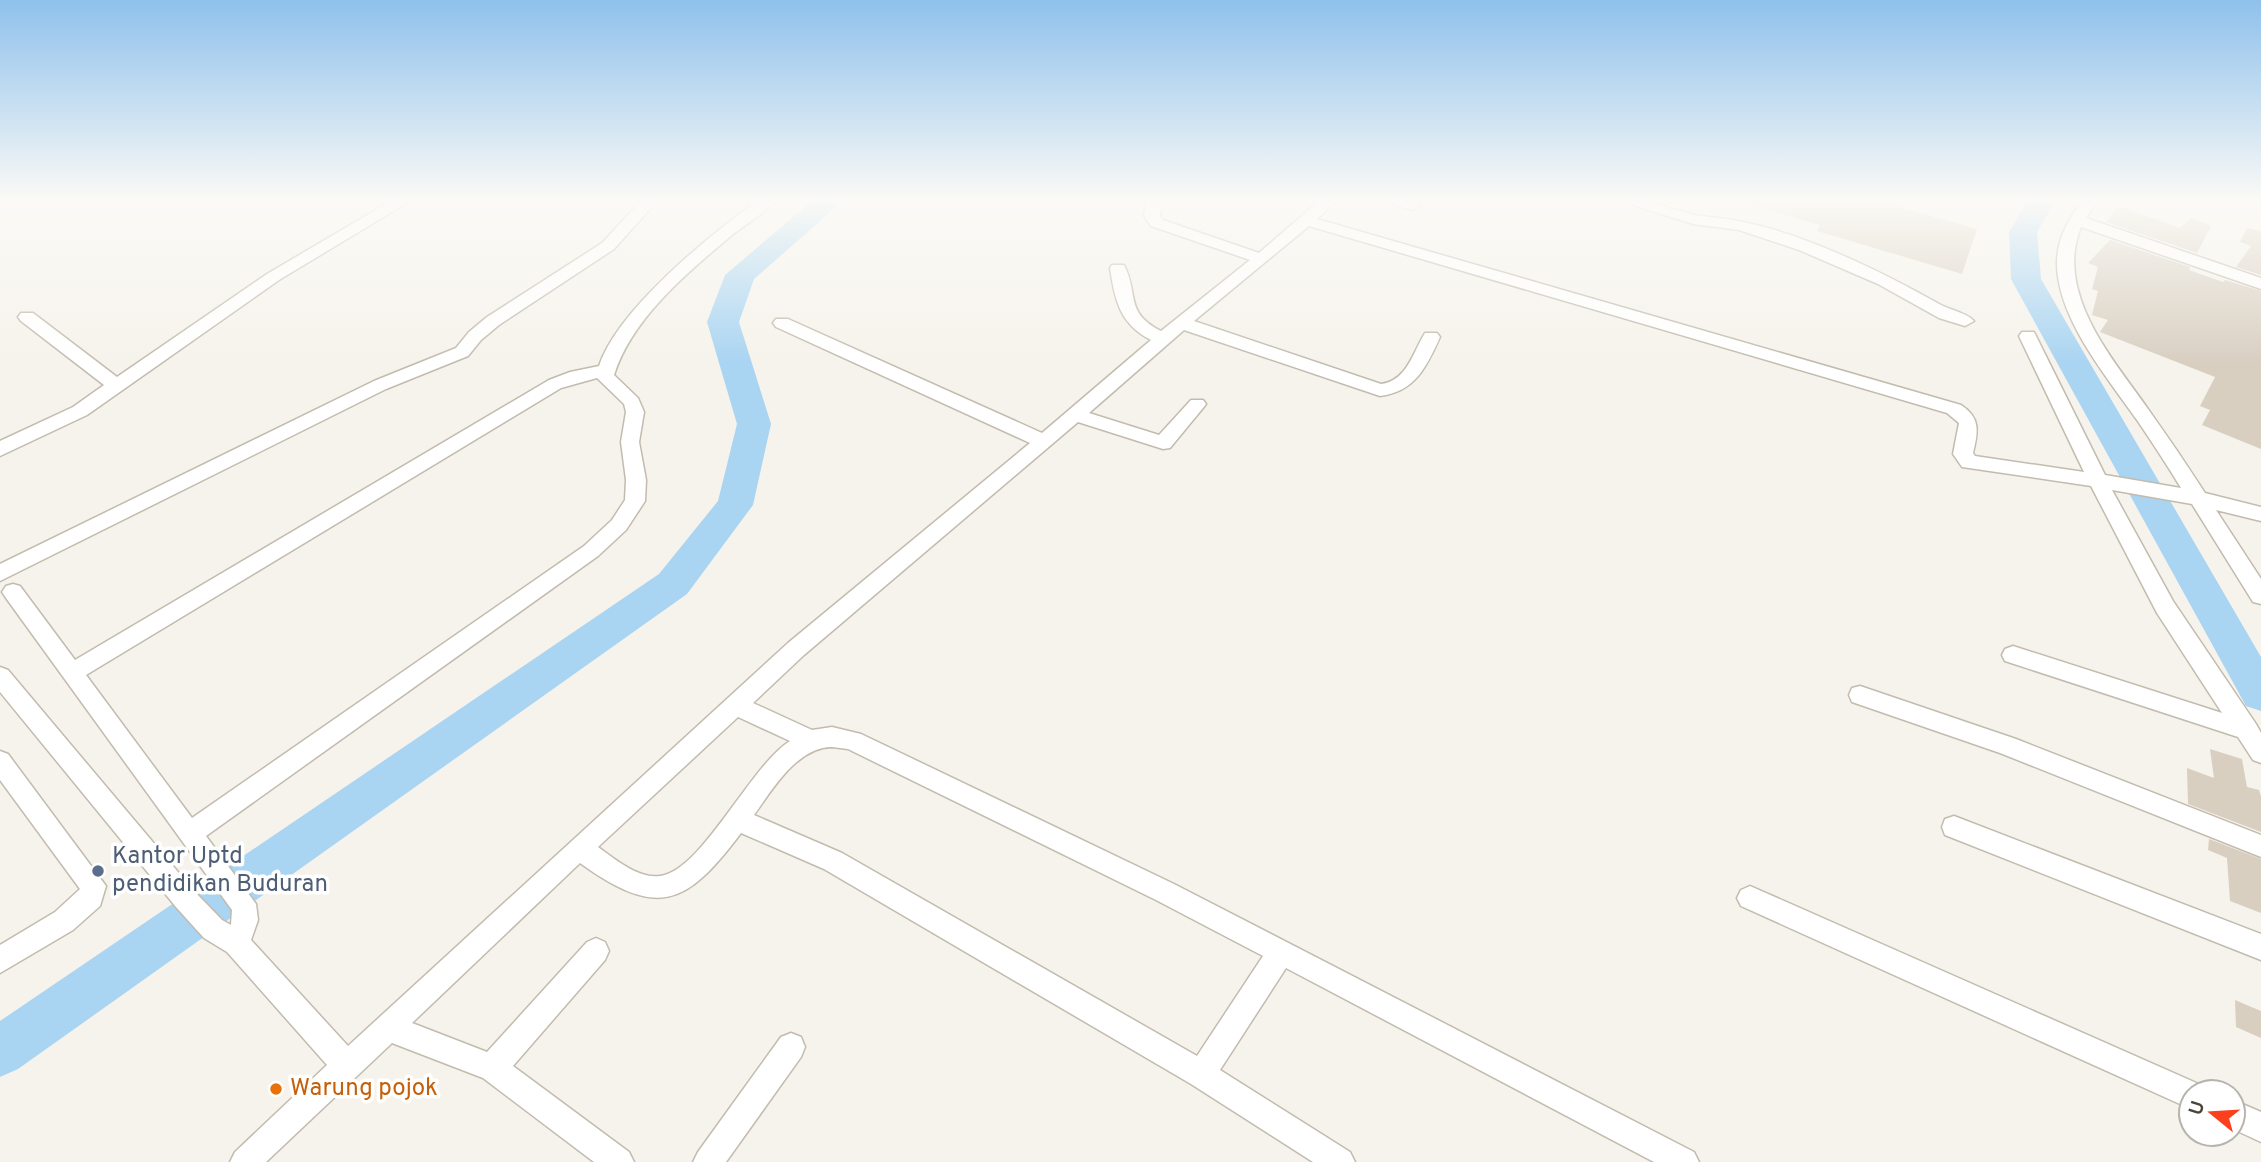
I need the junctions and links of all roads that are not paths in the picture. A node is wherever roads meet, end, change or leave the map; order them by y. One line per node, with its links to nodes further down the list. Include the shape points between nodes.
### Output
1 (310, 255): 21 (street)
2 (594, 255): 29 (street, via 493,321 462,352 380,385)
3 (704, 255): 20 (street, via 633,323)
4 (1251, 255): 10 (street)
5 (1266, 255): 10 (street)
6 (1425, 255): 26 (street, via 1954,409 1969,423 1963,454 1969,462)
7 (1825, 255): 14 (street)
8 (2067, 255): 27 (street, via 2065,272 2074,306)
9 (2177, 255): 12 (street)
10 (1262, 259): 16 (street)
11 (1118, 268): 19 (street, via 1130,319)
12 (2261, 284)
13 (27, 317): 21 (street)
14 (1965, 321)
15 (782, 323): 24 (street)
16 (1181, 323): 18 (street, via 1380,390 1401,384 1413,372); 19 (street)
17 (2028, 336): 26 (street)
18 (1431, 337)
19 (1162, 339): 23 (street)
20 (605, 371): 32 (street, via 555,384); 42 (street, via 608,382 632,402 635,412 630,442 635,501 619,525 592,551)
21 (117, 386): 25 (street, via 68,418)
22 (1197, 404): 23 (street, via 1163,443)
23 (1075, 415): 24 (street)
24 (1044, 442): 35 (street)
25 (0, 449)
26 (2106, 481): 27 (street); 36 (street, via 2121,529 2165,607)
27 (2199, 498): 28 (street); 30 (street)
28 (2261, 514)
29 (6, 582): 32 (street)
30 (2261, 596)
31 (2013, 655): 36 (street)
32 (72, 673): 42 (street)
33 (0, 676): 46 (street, via 185,899)
34 (1860, 695): 43 (street, via 2008,746)
35 (735, 705): 37 (street); 44 (street)
36 (2248, 731): 38 (street)
37 (810, 740): 40 (street, via 785,761); 49 (street, via 836,736 853,741)
38 (2261, 753)
39 (0, 761): 50 (street, via 93,886 91,898 64,921)
40 (736, 819): 44 (street, via 700,866 661,888 640,885); 55 (street, via 834,861)
41 (1954, 827): 47 (street)
42 (189, 834): 46 (street, via 247,915 245,925)
43 (2261, 846)
44 (579, 848): 51 (street)
45 (1750, 898): 56 (street)
46 (224, 936): 53 (street)
47 (2261, 947)
48 (596, 951): 54 (street)
49 (1280, 952): 55 (street); 61 (street)
50 (0, 960)
51 (389, 1028): 53 (street); 54 (street)
52 (791, 1047): 59 (street)
53 (347, 1066): 57 (street)
54 (492, 1068): 58 (street)
55 (1201, 1074): 60 (street)
56 (2177, 1089)
57 (245, 1162)
58 (619, 1162)
59 (708, 1162)
60 (1340, 1162)
61 (1684, 1162)

